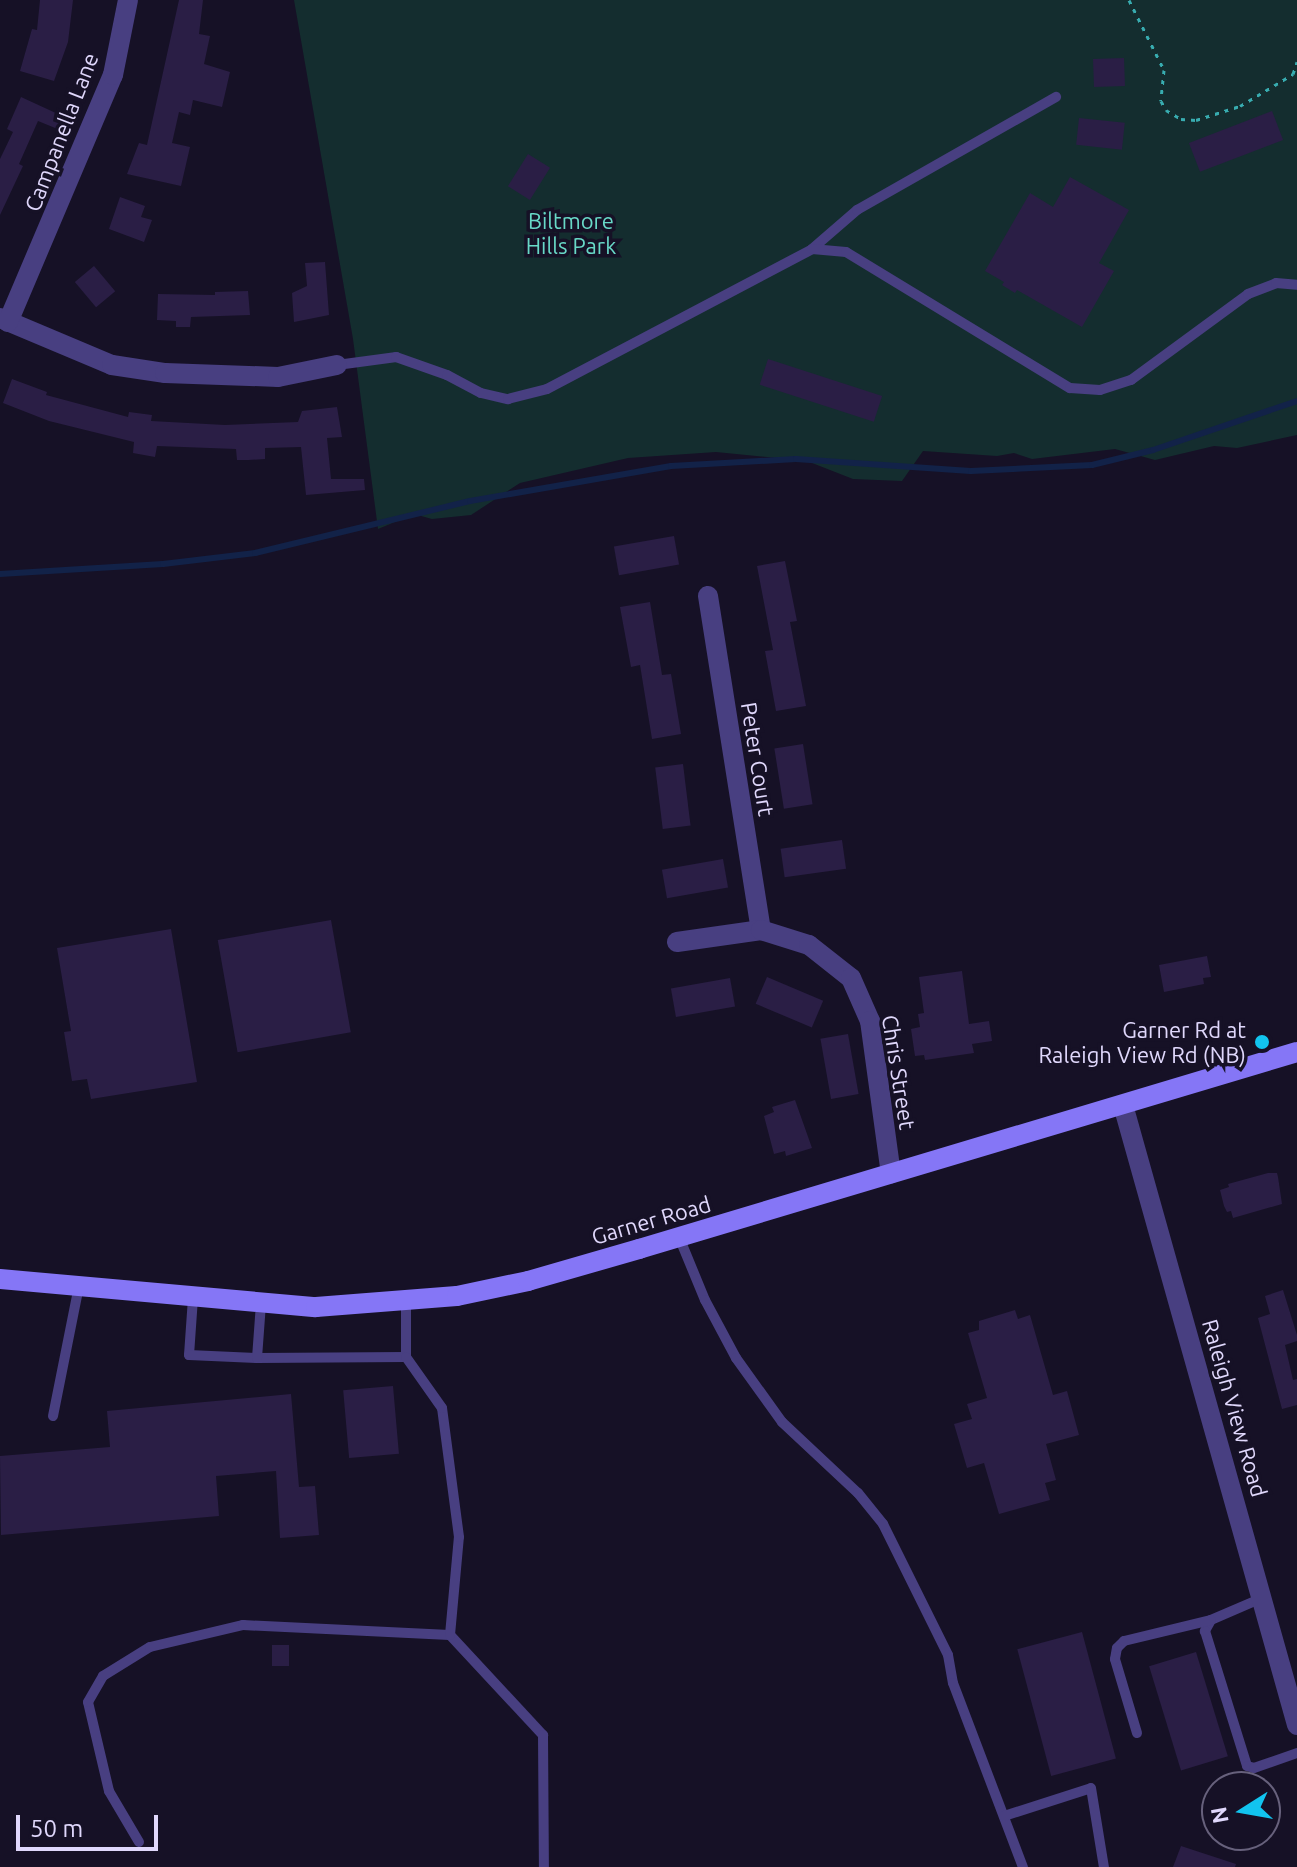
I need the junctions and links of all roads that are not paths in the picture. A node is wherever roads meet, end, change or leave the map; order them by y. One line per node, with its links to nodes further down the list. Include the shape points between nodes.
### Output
1 (128, 0): 5 (street, Campanella Lane, via 113,75)
2 (1056, 97): 3 (lane, via 857,210)
3 (812, 249): 4 (lane, via 846,252 1070,388 1100,390 1131,380 1248,294 1276,283); 6 (lane, via 547,389 508,399 396,357)
4 (1297, 285)
5 (4, 320): 6 (street, via 112,365 165,373 278,377)
6 (337, 365)
7 (708, 596): 8 (street, Peter Court)
8 (761, 930): 9 (street, Chris Street); 12 (street, Chris Street, via 809,945 851,978 870,1021)
9 (677, 942)
10 (1297, 1052): 11 (main road, Garner Road)
11 (1123, 1105): 12 (main road, Garner Road); 22 (street, Raleigh View Road)
12 (891, 1174): 13 (main road, Garner Road)
13 (679, 1237): 17 (main road, Garner Road, via 528,1281); 28 (lane, via 736,1358 782,1422 858,1493 883,1524 948,1655 953,1683)
14 (0, 1279): 15 (main road, Garner Road)
15 (79, 1286): 16 (main road, Garner Road); 21 (lane)
16 (193, 1298): 18 (main road, Garner Road); 20 (lane, via 189,1355)
17 (406, 1302): 18 (main road, Garner Road, via 316,1307); 19 (lane)
18 (261, 1303): 20 (lane)
19 (406, 1357): 20 (lane); 24 (lane, via 442,1408 459,1537)
20 (257, 1358)
21 (53, 1416)
22 (1262, 1598): 23 (lane); 25 (street, Raleigh View Road)
23 (1211, 1620): 26 (lane, via 1124,1641 1117,1648 1115,1659); 27 (lane, via 1205,1631 1241,1757 1254,1768)
24 (450, 1635): 29 (lane, via 243,1625 150,1647 103,1676 88,1702 109,1791); 30 (lane, via 543,1735)
25 (1297, 1725)
26 (1137, 1733)
27 (1297, 1753)
28 (1004, 1816): 31 (lane); 32 (lane, via 1091,1788)
29 (139, 1842)
30 (544, 1867)
31 (1023, 1867)
32 (1104, 1867)

